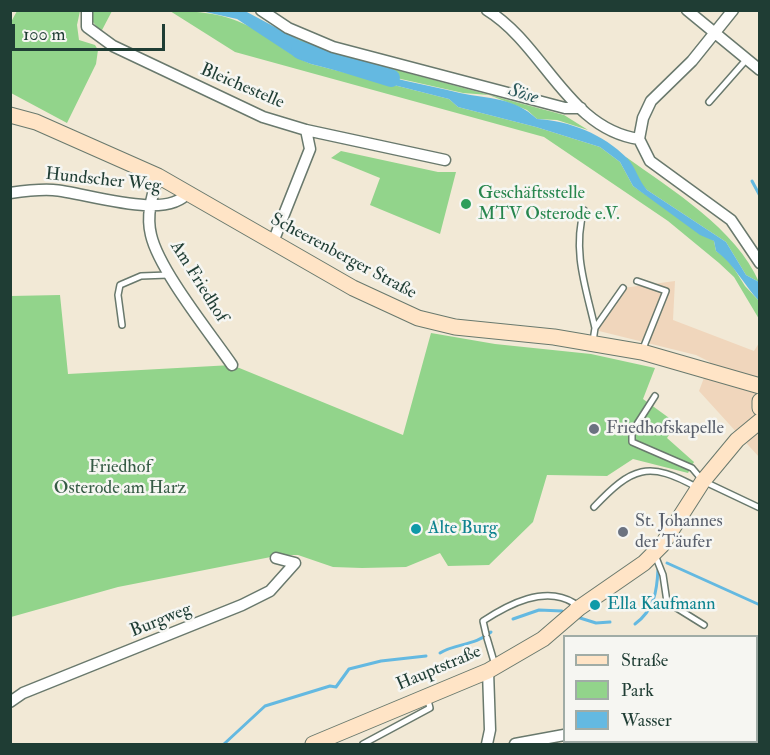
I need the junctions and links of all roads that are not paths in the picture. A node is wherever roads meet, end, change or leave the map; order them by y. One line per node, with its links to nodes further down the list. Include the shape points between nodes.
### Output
1 (87, 10): 14 (street, Bleichestelle, via 87,27 113,46 253,112)
2 (261, 10): 11 (street, via 288,28 333,47 564,108)
3 (487, 10): 11 (street, via 507,23)
4 (687, 10): 6 (street)
5 (733, 10): 6 (street)
6 (714, 33): 7 (street); 15 (street, via 683,72 651,101)
7 (746, 60): 8 (street); 9 (lane)
8 (759, 70)
9 (709, 102)
10 (10, 104): 13 (main road, Scheerenberger Straße)
11 (580, 108): 15 (street, via 614,134)
12 (10, 115): 13 (main road, Scheerenberger Straße)
13 (36, 122): 17 (main road, Scheerenberger Straße)
14 (306, 130): 16 (street, Bleichestelle); 22 (street, via 310,149)
15 (639, 139): 23 (street, via 650,161 731,219)
16 (445, 160)
17 (158, 176): 19 (main road, Scheerenberger Straße); 20 (street, Am Friedhof)
18 (11, 192): 20 (street, Hundscher Weg, via 53,190)
19 (188, 192): 20 (street, Hundscher Weg, via 183,199); 22 (main road, Scheerenberger Straße)
20 (149, 205): 24 (street, Am Friedhof, via 151,235)
21 (584, 210): 28 (lane, via 578,233 579,263)
22 (273, 242): 28 (main road, Scheerenberger Straße, via 383,304 418,318 485,332)
23 (759, 263)
24 (171, 275): 27 (lane, via 141,276 120,285); 30 (street, Am Friedhof)
25 (637, 281): 29 (lane, via 666,291)
26 (623, 288): 28 (lane)
27 (122, 325)
28 (594, 335): 29 (main road, Scheerenberger Straße)
29 (642, 352): 31 (main road, Scheerenberger Straße)
30 (232, 365)
31 (723, 377): 32 (main road, Scheerenberger Straße); 34 (main road, Scheerenberger Straße)
32 (759, 386)
33 (655, 396): 37 (lane, via 632,432 632,442 692,468)
34 (759, 399): 35 (main road, Scheerenberger Straße)
35 (759, 408)
36 (759, 421): 37 (main road, Hauptstraße, via 737,440)
37 (701, 484): 38 (lane, via 649,470 622,479); 39 (lane); 40 (main road, Hauptstraße)
38 (594, 507)
39 (759, 508)
40 (654, 553): 42 (main road, Hauptstraße); 43 (lane, via 663,575 667,602)
41 (276, 558): 46 (street, Burgweg, via 295,563 270,591 215,618 24,693)
42 (570, 616): 44 (main road, Hauptstraße, via 543,639); 44 (lane, via 574,603 562,596 537,597 515,603 483,621)
43 (704, 625)
44 (492, 669): 45 (main road, Hauptstraße); 50 (street)
45 (427, 696): 48 (main road, Hauptstraße); 49 (lane, via 430,708)
46 (10, 702)
47 (563, 735): 51 (street)
48 (313, 744)
49 (363, 744)
50 (487, 744)
51 (515, 744)

